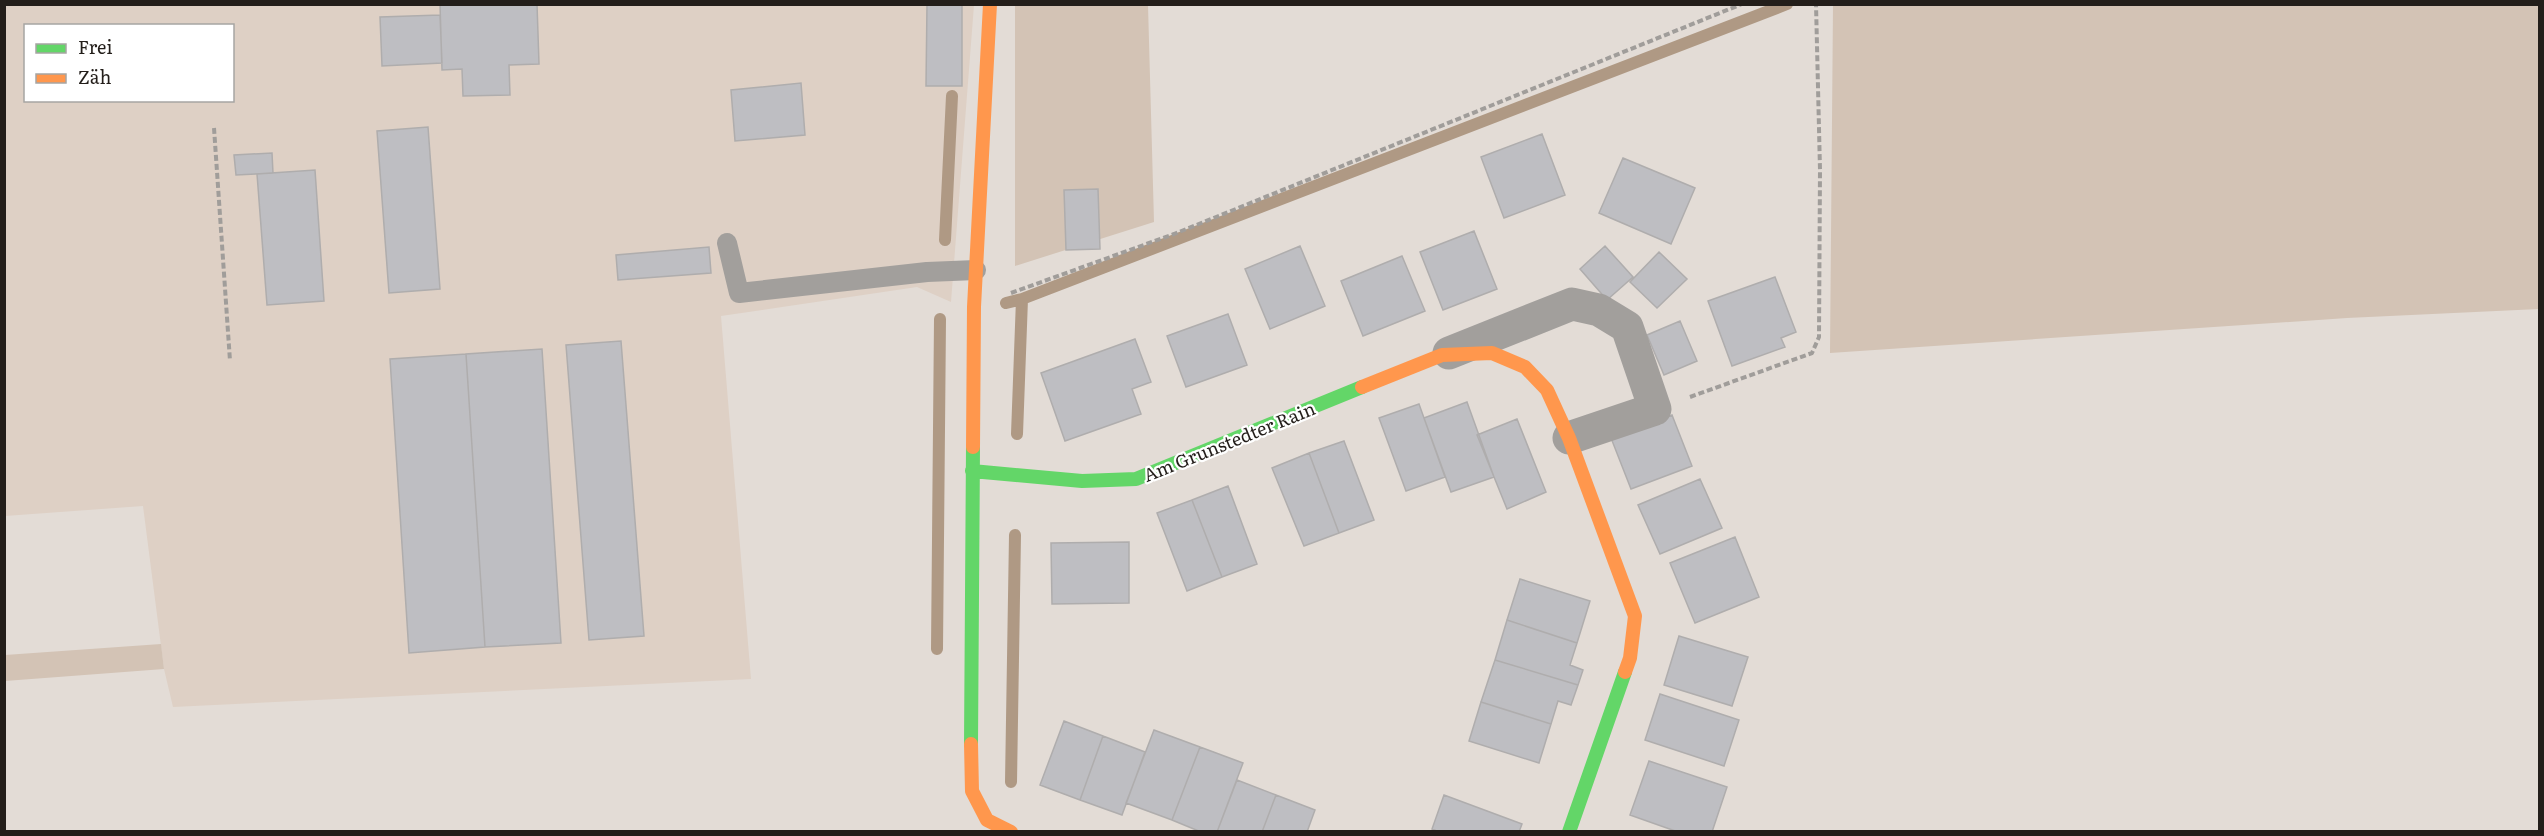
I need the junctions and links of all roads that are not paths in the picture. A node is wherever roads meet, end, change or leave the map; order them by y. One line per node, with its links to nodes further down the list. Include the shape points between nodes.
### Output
1 (990, 4): 3 (street)
2 (727, 243): 3 (lane, via 739,293)
3 (976, 270): 6 (street)
4 (1442, 355): 5 (street, Am Grunstedter Rain, via 1492,353 1525,367 1547,390); 5 (street, Am Grunstedter Rain, via 1572,304 1599,310 1627,327 1655,409); 6 (street, Am Grunstedter Rain, via 1136,479 1082,481)
5 (1569, 438): 8 (street, Am Grunstedter Rain, via 1635,616 1630,658)
6 (972, 471): 7 (street, via 972,791 987,820)
7 (1011, 831)
8 (1569, 831)

